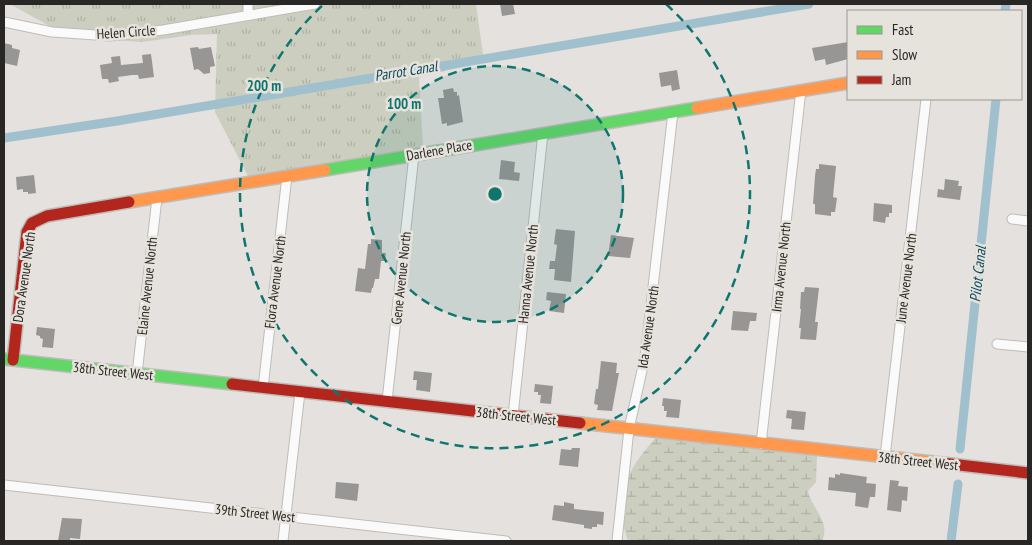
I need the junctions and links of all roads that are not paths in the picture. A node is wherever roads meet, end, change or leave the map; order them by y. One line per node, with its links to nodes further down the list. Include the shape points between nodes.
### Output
1 (248, 4): 3 (street)
2 (315, 4): 3 (street, Helen Circle)
3 (248, 15): 4 (street, Helen Circle, via 110,36 52,32)
4 (4, 22)
5 (847, 82): 6 (street, Darlene Place)
6 (801, 90): 8 (street, Darlene Place); 25 (street, Irma Avenue North)
7 (926, 100): 26 (street, June Avenue North)
8 (673, 112): 9 (street, Darlene Place); 24 (street, Ida Avenue North, via 645,357)
9 (543, 133): 10 (street, Darlene Place); 23 (street, Hanna Avenue North)
10 (414, 155): 11 (street, Darlene Place); 22 (street, Gene Avenue North)
11 (287, 176): 12 (street, Darlene Place); 20 (street, Flora Avenue North)
12 (157, 198): 15 (street, Darlene Place, via 47,216); 19 (street, Elaine Avenue North)
13 (1012, 219): 14 (street)
14 (1028, 221)
15 (32, 224): 18 (street, Dora Avenue North, via 27,232)
16 (997, 344): 17 (street)
17 (1028, 347)
18 (8, 359): 19 (street, 38th Street West)
19 (137, 374): 20 (street, 38th Street West)
20 (263, 388): 21 (street, 38th Street West)
21 (300, 392): 22 (street, 38th Street West); 29 (street)
22 (387, 401): 23 (street, 38th Street West)
23 (512, 416): 24 (street, 38th Street West)
24 (629, 428): 25 (street, 38th Street West); 32 (street, Ida Avenue North)
25 (762, 444): 26 (street, 38th Street West)
26 (886, 457): 27 (street, 38th Street West)
27 (1028, 473)
28 (4, 485): 29 (street, 39th Street West)
29 (286, 517): 30 (street); 31 (street, 39th Street West)
30 (283, 541)
31 (506, 541)
32 (617, 541)

